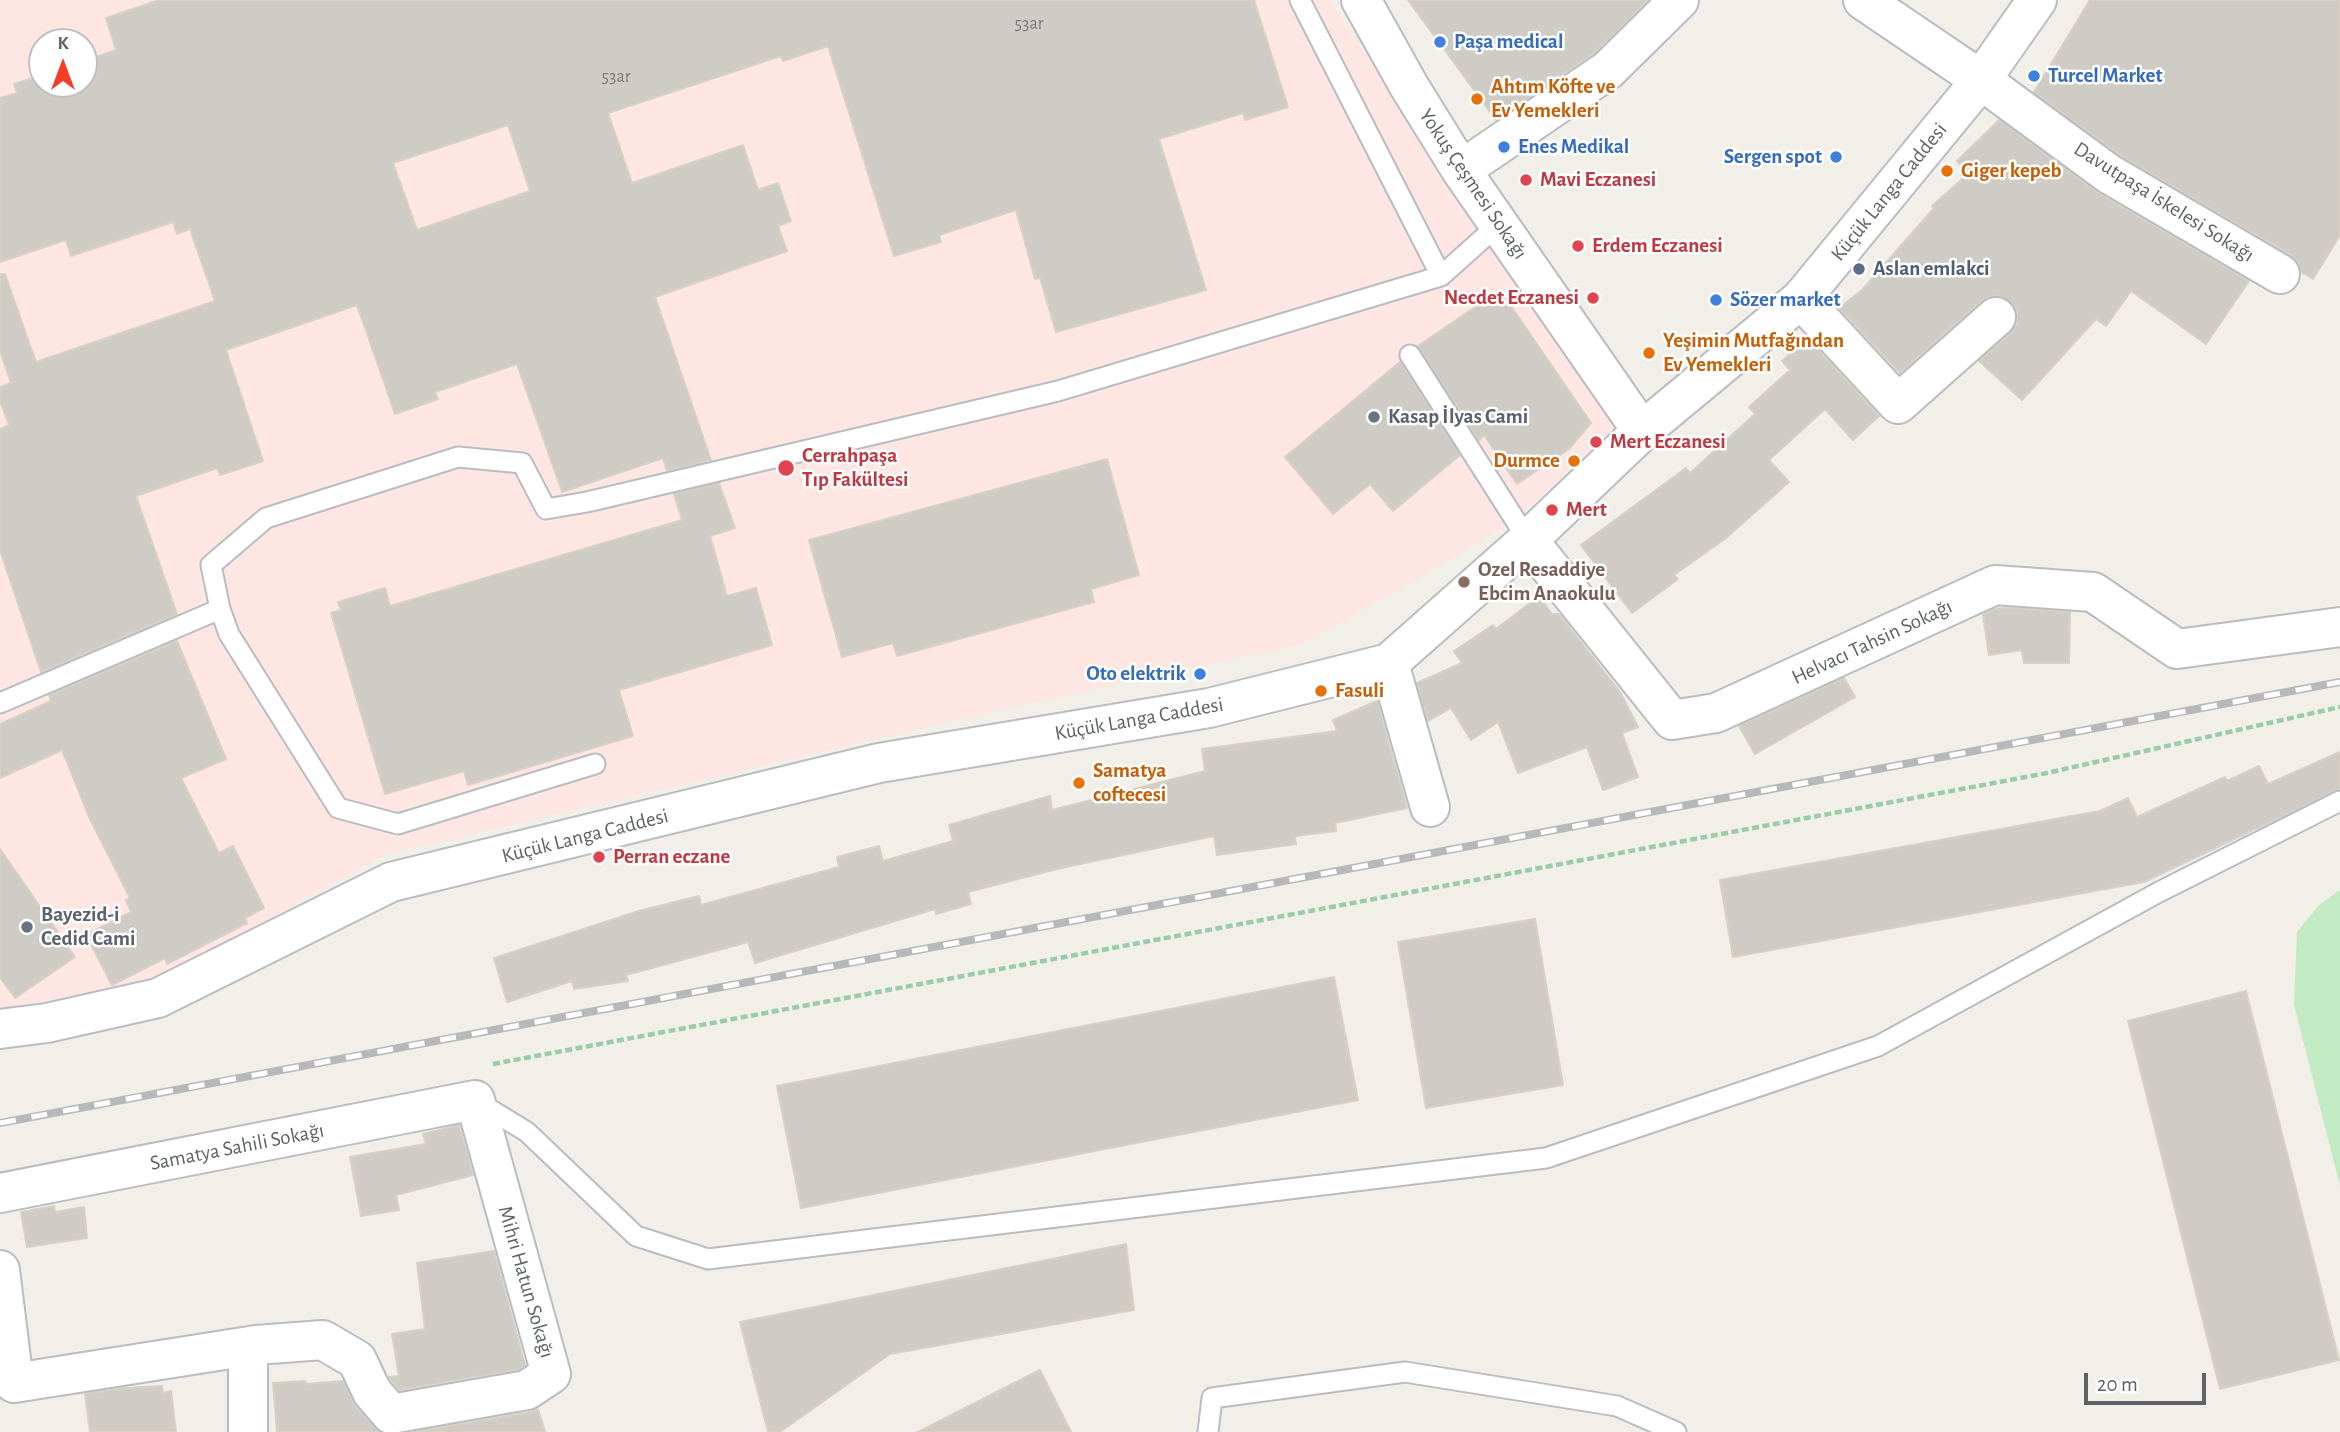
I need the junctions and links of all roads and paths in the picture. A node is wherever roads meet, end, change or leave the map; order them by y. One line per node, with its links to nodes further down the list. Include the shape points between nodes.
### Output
1 (1300, 0): 10 (lane)
2 (1361, 0): 7 (street, Yokuş Çeşmesi Sokağı)
3 (1679, 0): 7 (street, via 1608,70)
4 (1863, 0): 6 (street, Davutpaşa İskelesi Sokağı)
5 (2037, 0): 6 (street, Küçük Langa Caddesi)
6 (1982, 80): 9 (street, Davutpaşa İskelesi Sokağı, via 2109,174); 11 (street, Küçük Langa Caddesi)
7 (1461, 170): 8 (street, Yokuş Çeşmesi Sokağı)
8 (1499, 223): 10 (lane); 14 (street, Yokuş Çeşmesi Sokağı)
9 (2280, 274)
10 (1441, 276): 16 (lane, via 1058,391 587,502 546,509 522,463 458,457 266,518 211,565)
11 (1801, 299): 12 (street, via 1898,404); 14 (street, Küçük Langa Caddesi)
12 (1996, 317)
13 (1410, 355): 15 (lane)
14 (1642, 431): 15 (street, Küçük Langa Caddesi)
15 (1528, 540): 17 (street, Helvacı Tahsin Sokağı, via 1672,720 1716,713 1995,585 2092,592 2178,649); 18 (street, Küçük Langa Caddesi)
16 (220, 608): 19 (lane); 21 (lane, via 229,634 338,808 398,824)
17 (2340, 627)
18 (1390, 663): 23 (street); 24 (street, Küçük Langa Caddesi, via 1209,709 879,763 391,882 158,998)
19 (0, 703)
20 (2340, 706): 25 (path, via 2034,775)
21 (595, 764)
22 (2340, 801): 25 (lane, via 2159,891 1878,1046 1546,1158 708,1259 636,1236)
23 (1430, 807)
24 (0, 1029)
25 (480, 1083): 26 (street, Samatya Sahili Sokağı); 28 (street, Mihri Hatun Sokağı, via 551,1374 527,1390 391,1414 372,1392 357,1360 323,1340)
26 (0, 1193)
27 (0, 1270): 28 (street, Mihri Hatun Sokağı, via 14,1383)
28 (248, 1347): 29 (street)
29 (248, 1432)
30 (1208, 1432): 31 (lane, via 1212,1398 1405,1372 1617,1406)
31 (1676, 1432)

